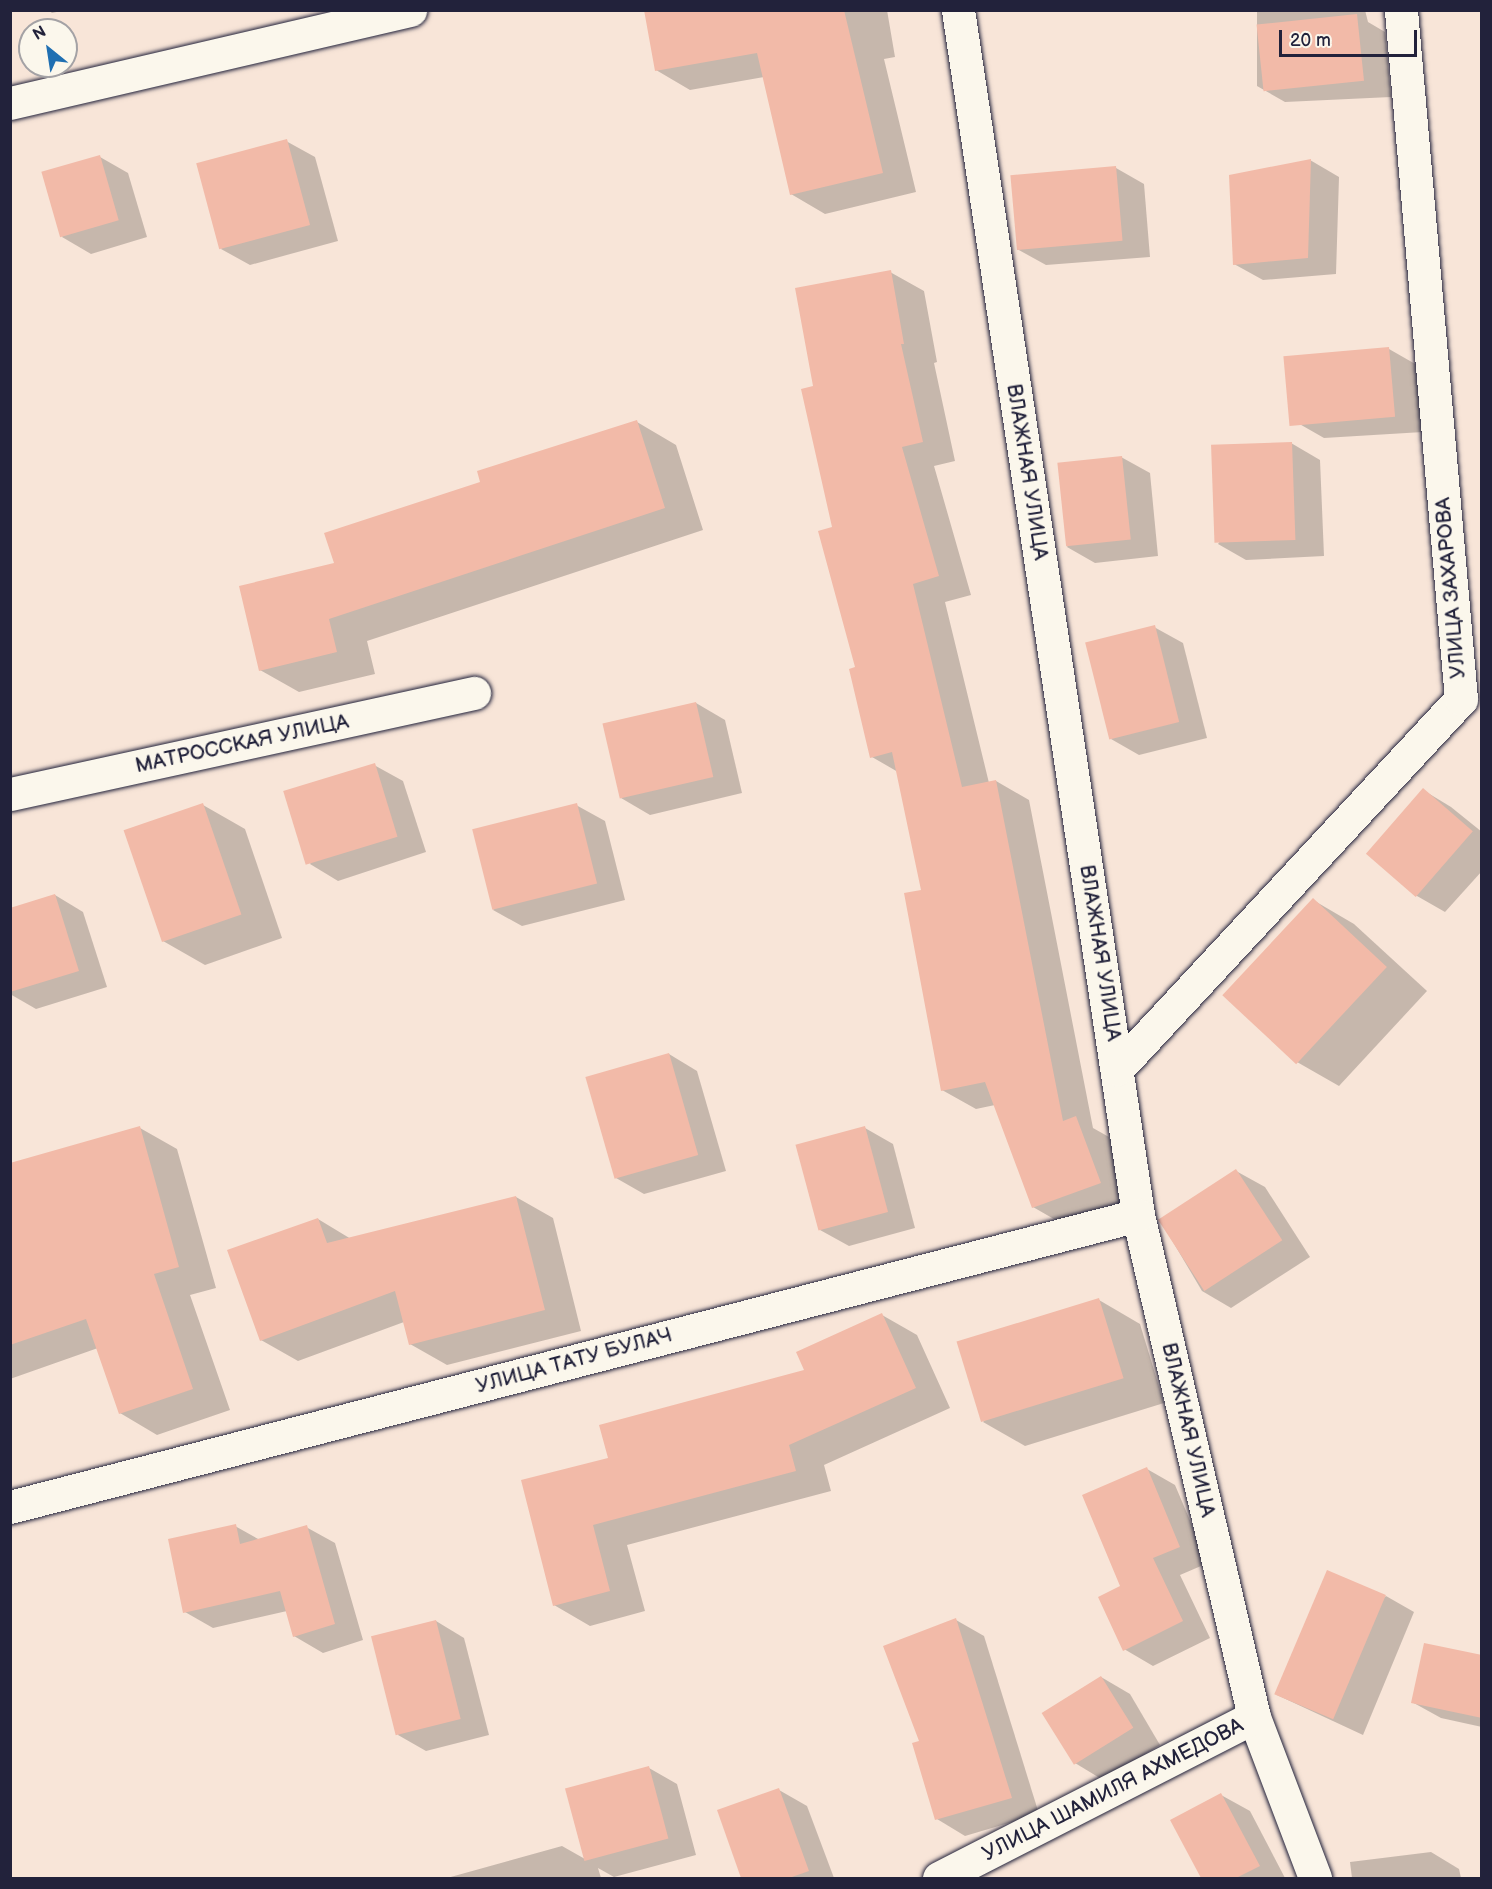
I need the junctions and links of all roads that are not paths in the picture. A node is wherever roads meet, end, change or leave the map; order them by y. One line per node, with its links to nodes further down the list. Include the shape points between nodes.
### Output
1 (410, 10): 4 (street)
2 (958, 10): 7 (street, ВЛАЖНАЯ УЛИЦА)
3 (1401, 10): 7 (street, УЛИЦА ЗАХАРОВА, via 1461,699)
4 (10, 103)
5 (474, 693): 6 (street, МАТРОССКАЯ УЛИЦА)
6 (10, 794)
7 (1117, 1069): 8 (street, ВЛАЖНАЯ УЛИЦА)
8 (1138, 1215): 9 (street, УЛИЦА ТАТУ БУЛАЧ); 10 (street, ВЛАЖНАЯ УЛИЦА)
9 (10, 1507)
10 (1254, 1717): 11 (street, УЛИЦА ШАМИЛЯ АХМЕДОВА); 12 (street, ВЛАЖНАЯ УЛИЦА)
11 (939, 1878)
12 (1315, 1878)

